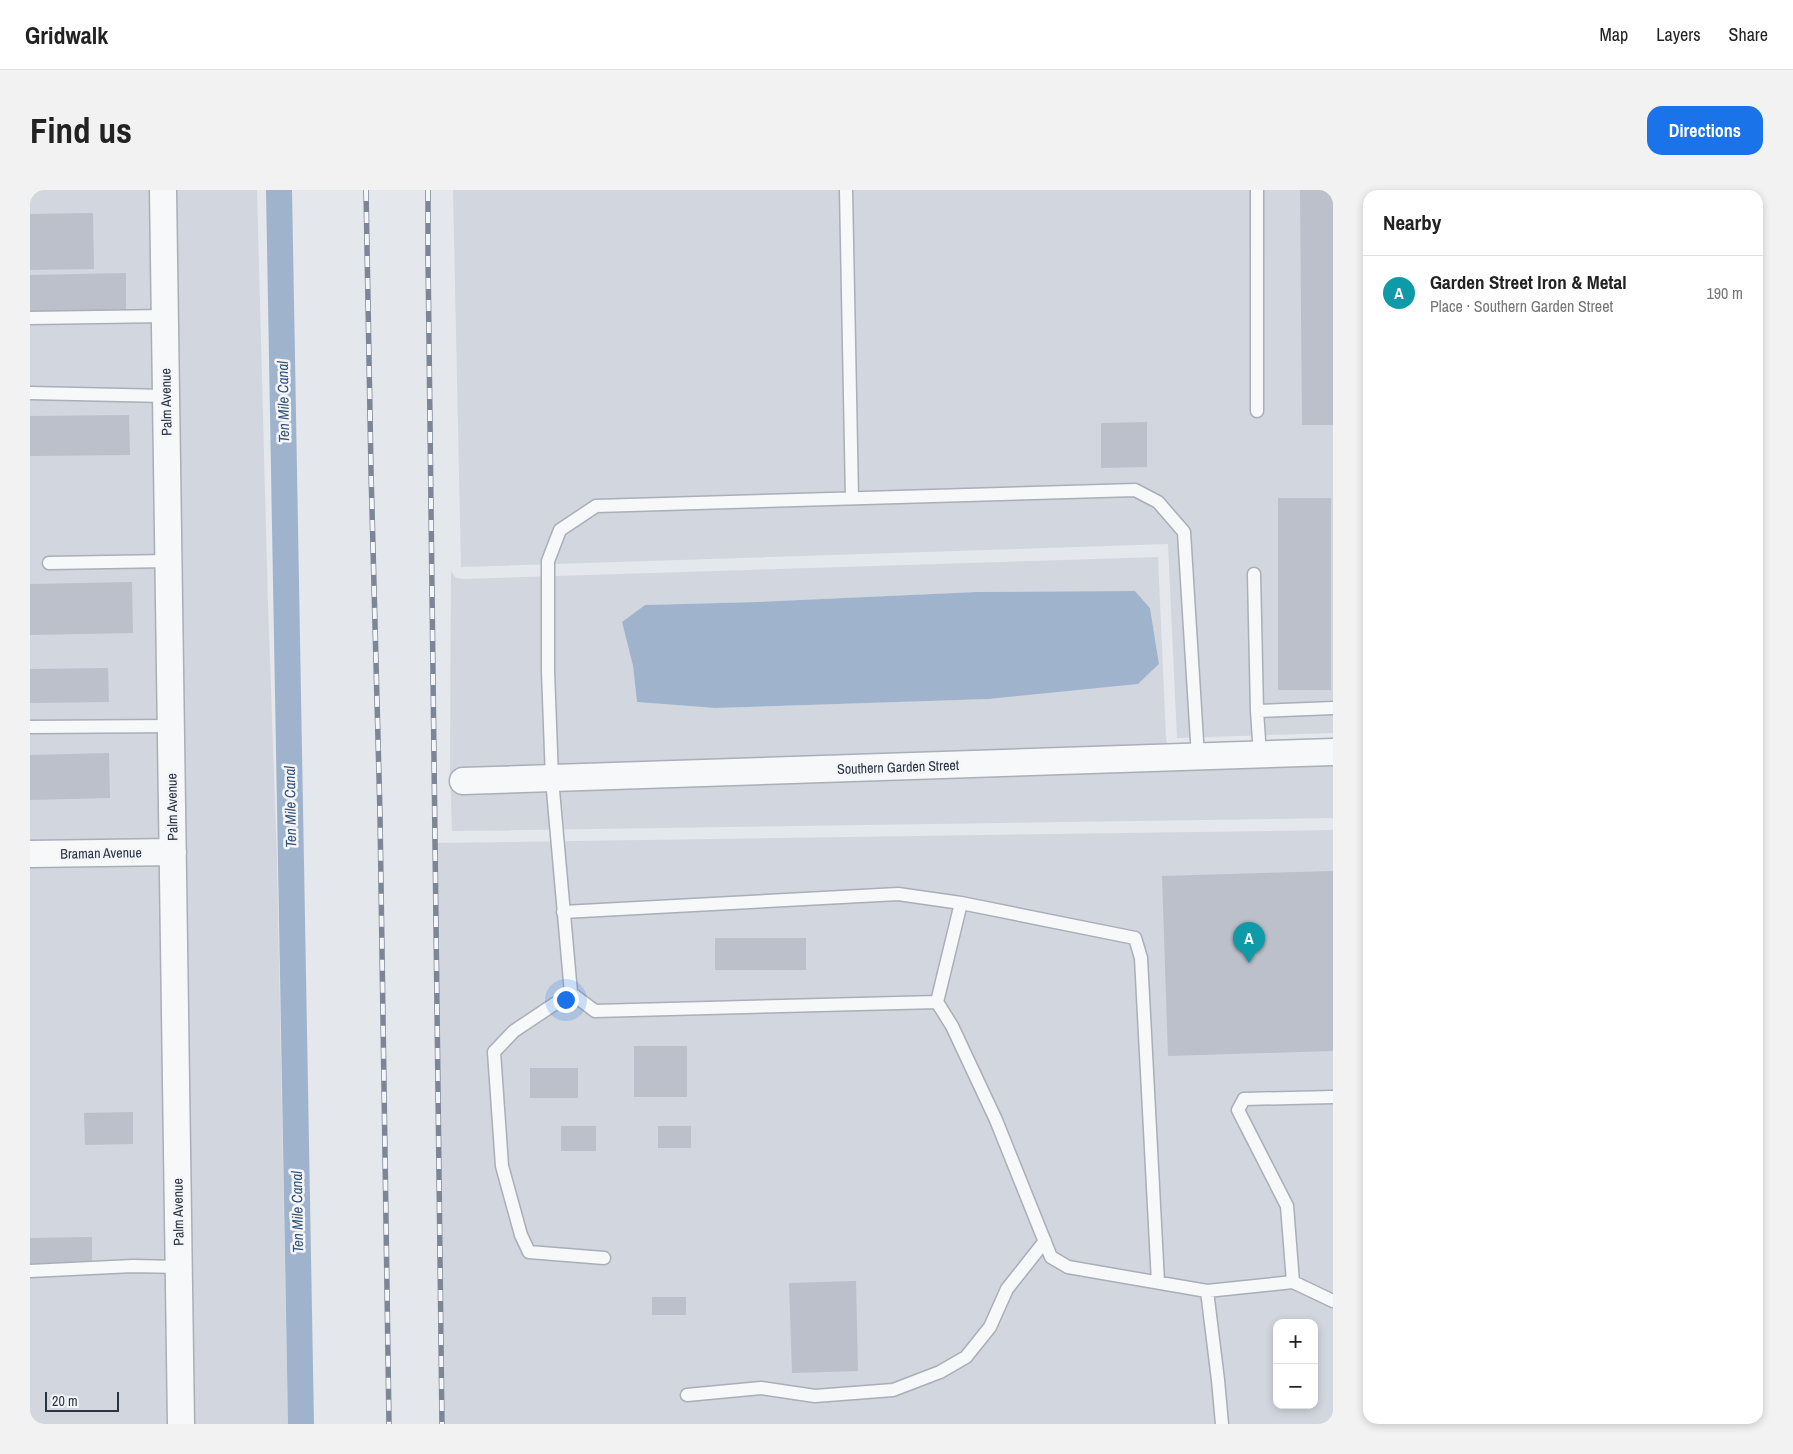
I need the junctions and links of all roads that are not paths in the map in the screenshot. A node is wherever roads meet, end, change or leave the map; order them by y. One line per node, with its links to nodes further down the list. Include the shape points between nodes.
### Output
1 (163, 190): 4 (street, Palm Avenue)
2 (846, 190): 9 (lane)
3 (1257, 190): 8 (lane)
4 (165, 316): 5 (lane); 7 (street, Palm Avenue)
5 (30, 318)
6 (30, 393): 7 (lane)
7 (166, 396): 10 (street, Palm Avenue)
8 (1257, 411)
9 (852, 498): 19 (lane, via 1136,490 1158,502 1184,532); 20 (lane, via 596,506 560,530 548,561)
10 (168, 561): 11 (lane); 15 (street, Palm Avenue)
11 (49, 563)
12 (1254, 574): 14 (lane)
13 (1333, 708): 14 (lane)
14 (1257, 711): 18 (lane)
15 (171, 726): 16 (lane); 22 (street, Palm Avenue)
16 (30, 727)
17 (1333, 752): 18 (street, Southern Garden Street)
18 (1260, 755): 19 (street, Southern Garden Street)
19 (1198, 757): 20 (street, Southern Garden Street)
20 (552, 779): 21 (street, Southern Garden Street); 25 (lane)
21 (463, 781)
22 (173, 852): 23 (street, Braman Avenue); 31 (street, Palm Avenue)
23 (30, 854)
24 (961, 903): 25 (lane, via 898,894); 27 (lane); 33 (lane, via 1135,938 1141,958)
25 (563, 912): 26 (lane)
26 (570, 992): 27 (lane, via 595,1011); 30 (lane, via 514,1031 494,1052 502,1166 520,1234 529,1252)
27 (937, 1002): 29 (lane, via 952,1026 996,1120)
28 (1333, 1097): 34 (lane, via 1244,1099 1238,1110 1287,1206)
29 (1045, 1241): 33 (lane, via 1051,1257 1068,1267); 37 (lane, via 1007,1289 990,1327 966,1357 940,1372 893,1390 815,1396 761,1388)
30 (604, 1258)
31 (179, 1267): 32 (lane); 38 (street, Palm Avenue)
32 (30, 1270)
33 (1158, 1282): 35 (lane)
34 (1293, 1282): 35 (lane); 36 (lane)
35 (1207, 1291): 39 (lane)
36 (1333, 1301)
37 (687, 1395)
38 (181, 1424)
39 (1222, 1424)

